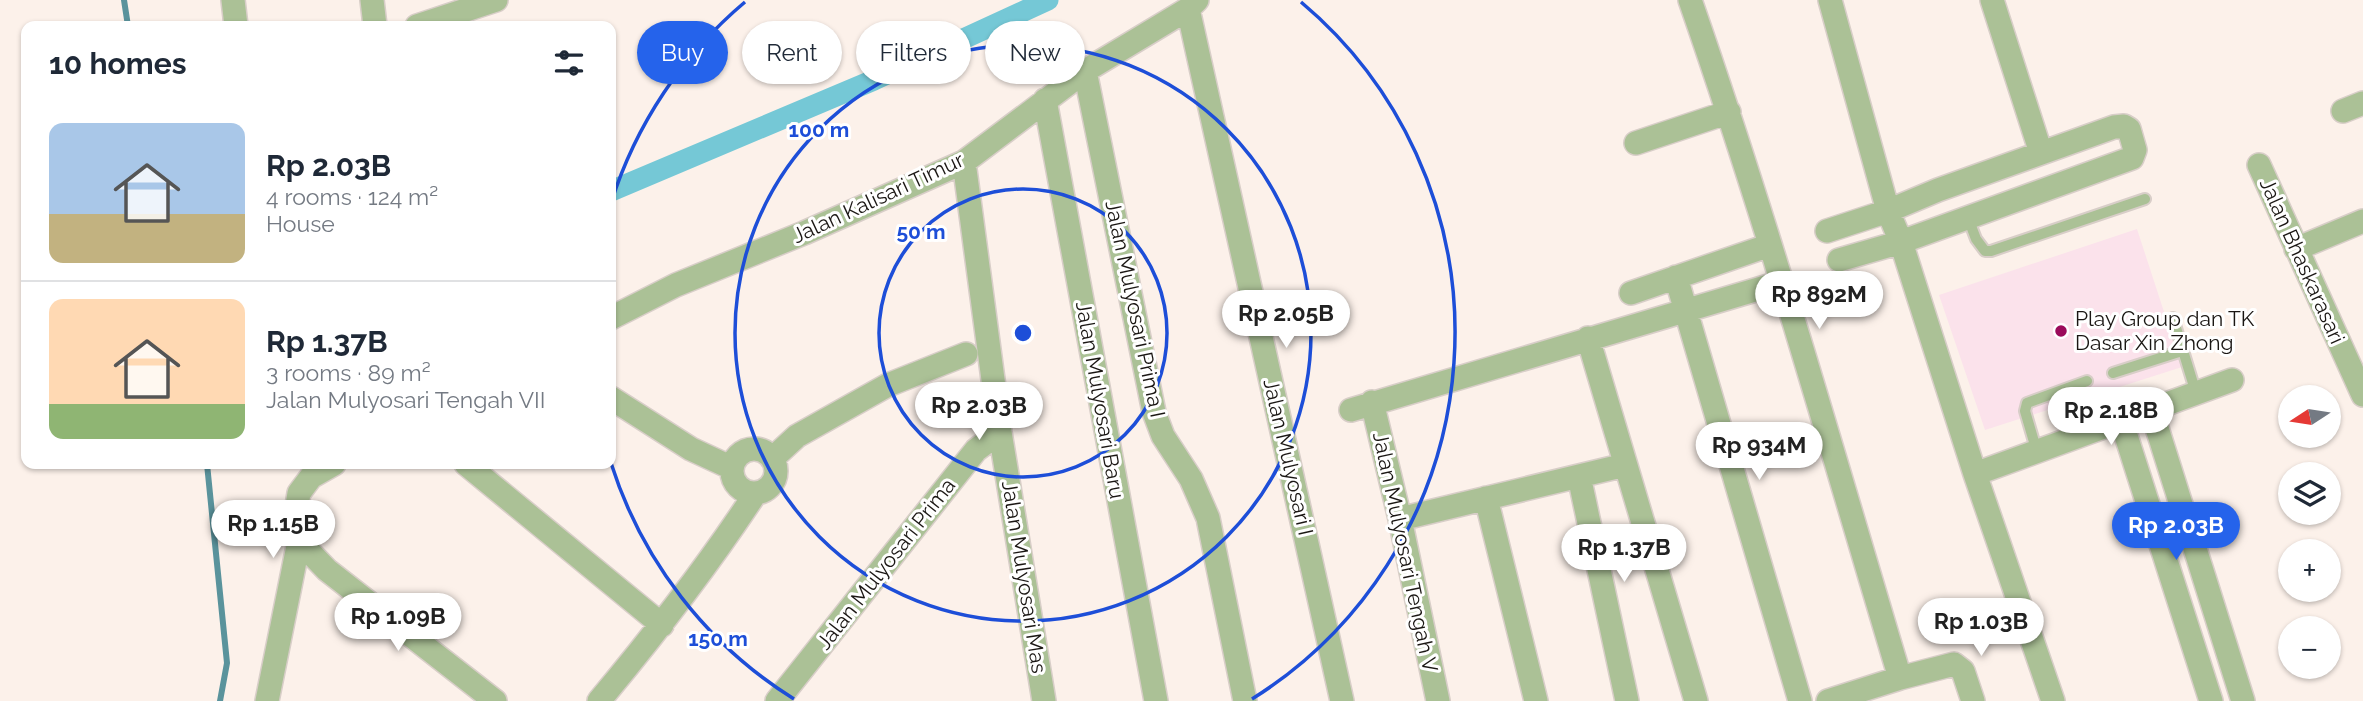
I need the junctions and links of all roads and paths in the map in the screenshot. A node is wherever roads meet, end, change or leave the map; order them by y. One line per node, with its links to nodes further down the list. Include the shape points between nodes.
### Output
1 (233, 0): 8 (street)
2 (372, 0): 9 (street)
3 (496, 0): 10 (street)
4 (1690, 0): 14 (street)
5 (1829, 0): 20 (street)
6 (1992, 0): 16 (street)
7 (1193, 4): 11 (street, Jalan Kalisari Timur); 69 (street, Jalan Mulyosari I)
8 (235, 21)
9 (374, 21)
10 (432, 21)
11 (1085, 71): 68 (street, Jalan Mulyosari Prima I, via 1154,412 1208,518)
12 (1067, 84): 13 (street, Jalan Kalisari Timur)
13 (1045, 100): 17 (street, Jalan Kalisari Timur); 67 (street, Jalan Mulyosari Baru)
14 (1729, 112): 15 (street); 25 (street)
15 (1636, 144)
16 (2041, 153): 20 (street); 21 (street, via 2118,126 2129,129 2135,152 2132,158)
17 (964, 162): 32 (street, Jalan Kalisari Timur, via 676,285); 45 (street, Jalan Mulyosari Mas)
18 (2259, 165): 26 (street, Jalan Bhaskarasari)
19 (2145, 199): 21 (lane, via 1991,251 1980,246)
20 (1888, 211): 23 (street); 24 (street)
21 (1968, 218): 24 (street)
22 (2363, 221): 26 (street)
23 (1827, 231)
24 (1901, 242): 27 (street); 52 (street)
25 (1770, 245): 28 (street); 29 (street)
26 (2296, 249): 41 (street, Jalan Bhaskarasari)
27 (1839, 261)
28 (1676, 277): 30 (street); 31 (street)
29 (1782, 282): 31 (street); 59 (street)
30 (1632, 293)
31 (1687, 308): 34 (street); 74 (street)
32 (616, 315)
33 (2173, 318): 35 (lane)
34 (1588, 338): 48 (street); 56 (street, Jalan Mulyosari Tengah V, via 1362,406)
35 (2182, 351): 37 (lane); 40 (lane)
36 (966, 354): 47 (street, via 888,385 797,436)
37 (2113, 373)
38 (2087, 380): 46 (lane, via 2027,403 2025,411)
39 (2232, 380): 40 (street)
40 (2196, 393): 43 (street)
41 (2363, 395)
42 (616, 401): 49 (street, via 691,449)
43 (2151, 410): 44 (street); 79 (street)
44 (2121, 420): 46 (street); 78 (street)
45 (1000, 432): 65 (street, Jalan Mulyosari Prima, via 976,450); 66 (street, Jalan Mulyosari Mas)
46 (2037, 452): 52 (street)
47 (772, 459): 49 (street, via 762,451 749,450 738,456); 54 (street, via 774,482)
48 (1625, 465): 53 (street); 73 (street)
49 (732, 468): 54 (street, via 735,483)
50 (325, 469): 57 (street, via 311,477 299,493)
51 (472, 469): 58 (street)
52 (1975, 474): 77 (street)
53 (1578, 476): 55 (street); 72 (street)
54 (755, 494): 58 (street)
55 (1486, 498): 56 (street); 71 (street)
56 (1400, 519): 70 (street, Jalan Mulyosari Tengah V)
57 (299, 541): 60 (street); 63 (street, via 327,570)
58 (662, 625): 64 (street)
59 (1900, 678): 61 (street); 76 (street, via 1956,664)
60 (270, 693): 62 (street)
61 (1863, 695): 75 (street)
62 (289, 701)
63 (495, 701)
64 (599, 701)
65 (777, 701)
66 (1044, 701)
67 (1156, 701)
68 (1245, 701)
69 (1342, 701)
70 (1438, 701)
71 (1536, 701)
72 (1627, 701)
73 (1696, 701)
74 (1800, 701)
75 (1828, 701)
76 (1973, 701)
77 (2053, 701)
78 (2211, 701)
79 (2243, 701)

